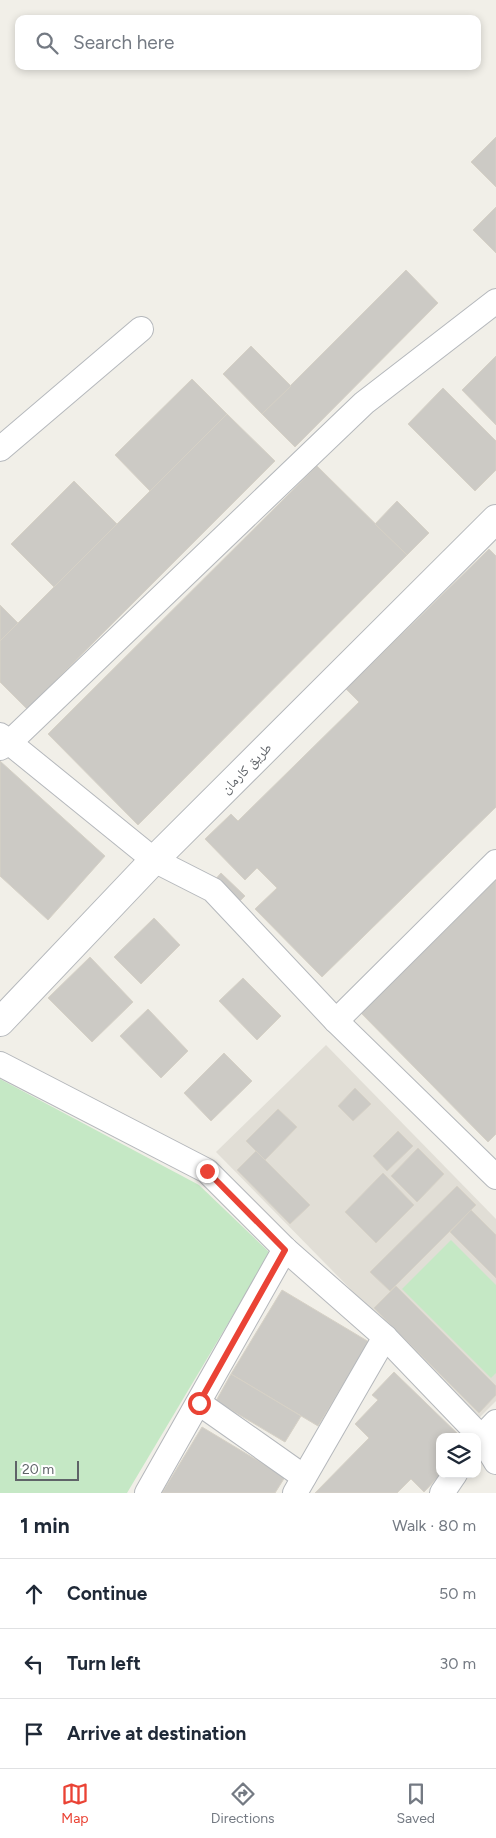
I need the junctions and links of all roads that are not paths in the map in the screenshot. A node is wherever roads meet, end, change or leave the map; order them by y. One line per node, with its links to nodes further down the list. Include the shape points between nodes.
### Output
1 (496, 301): 5 (street, via 364,403)
2 (141, 329): 3 (street)
3 (0, 449)
4 (496, 520): 6 (street, طريق كارمان)
5 (3, 742): 6 (street)
6 (154, 860): 8 (street, via 212,890); 9 (street, طريق كارمان)
7 (496, 862): 8 (street)
8 (336, 1020): 11 (street)
9 (0, 1022)
10 (0, 1064): 12 (street, via 207,1171)
11 (496, 1177)
12 (285, 1250): 13 (street); 14 (street)
13 (385, 1337): 15 (street); 18 (street)
14 (199, 1403): 18 (street); 19 (street)
15 (485, 1433): 16 (street)
16 (496, 1462)
17 (452, 1478): 20 (street)
18 (299, 1485)
19 (147, 1493)
20 (442, 1493)

